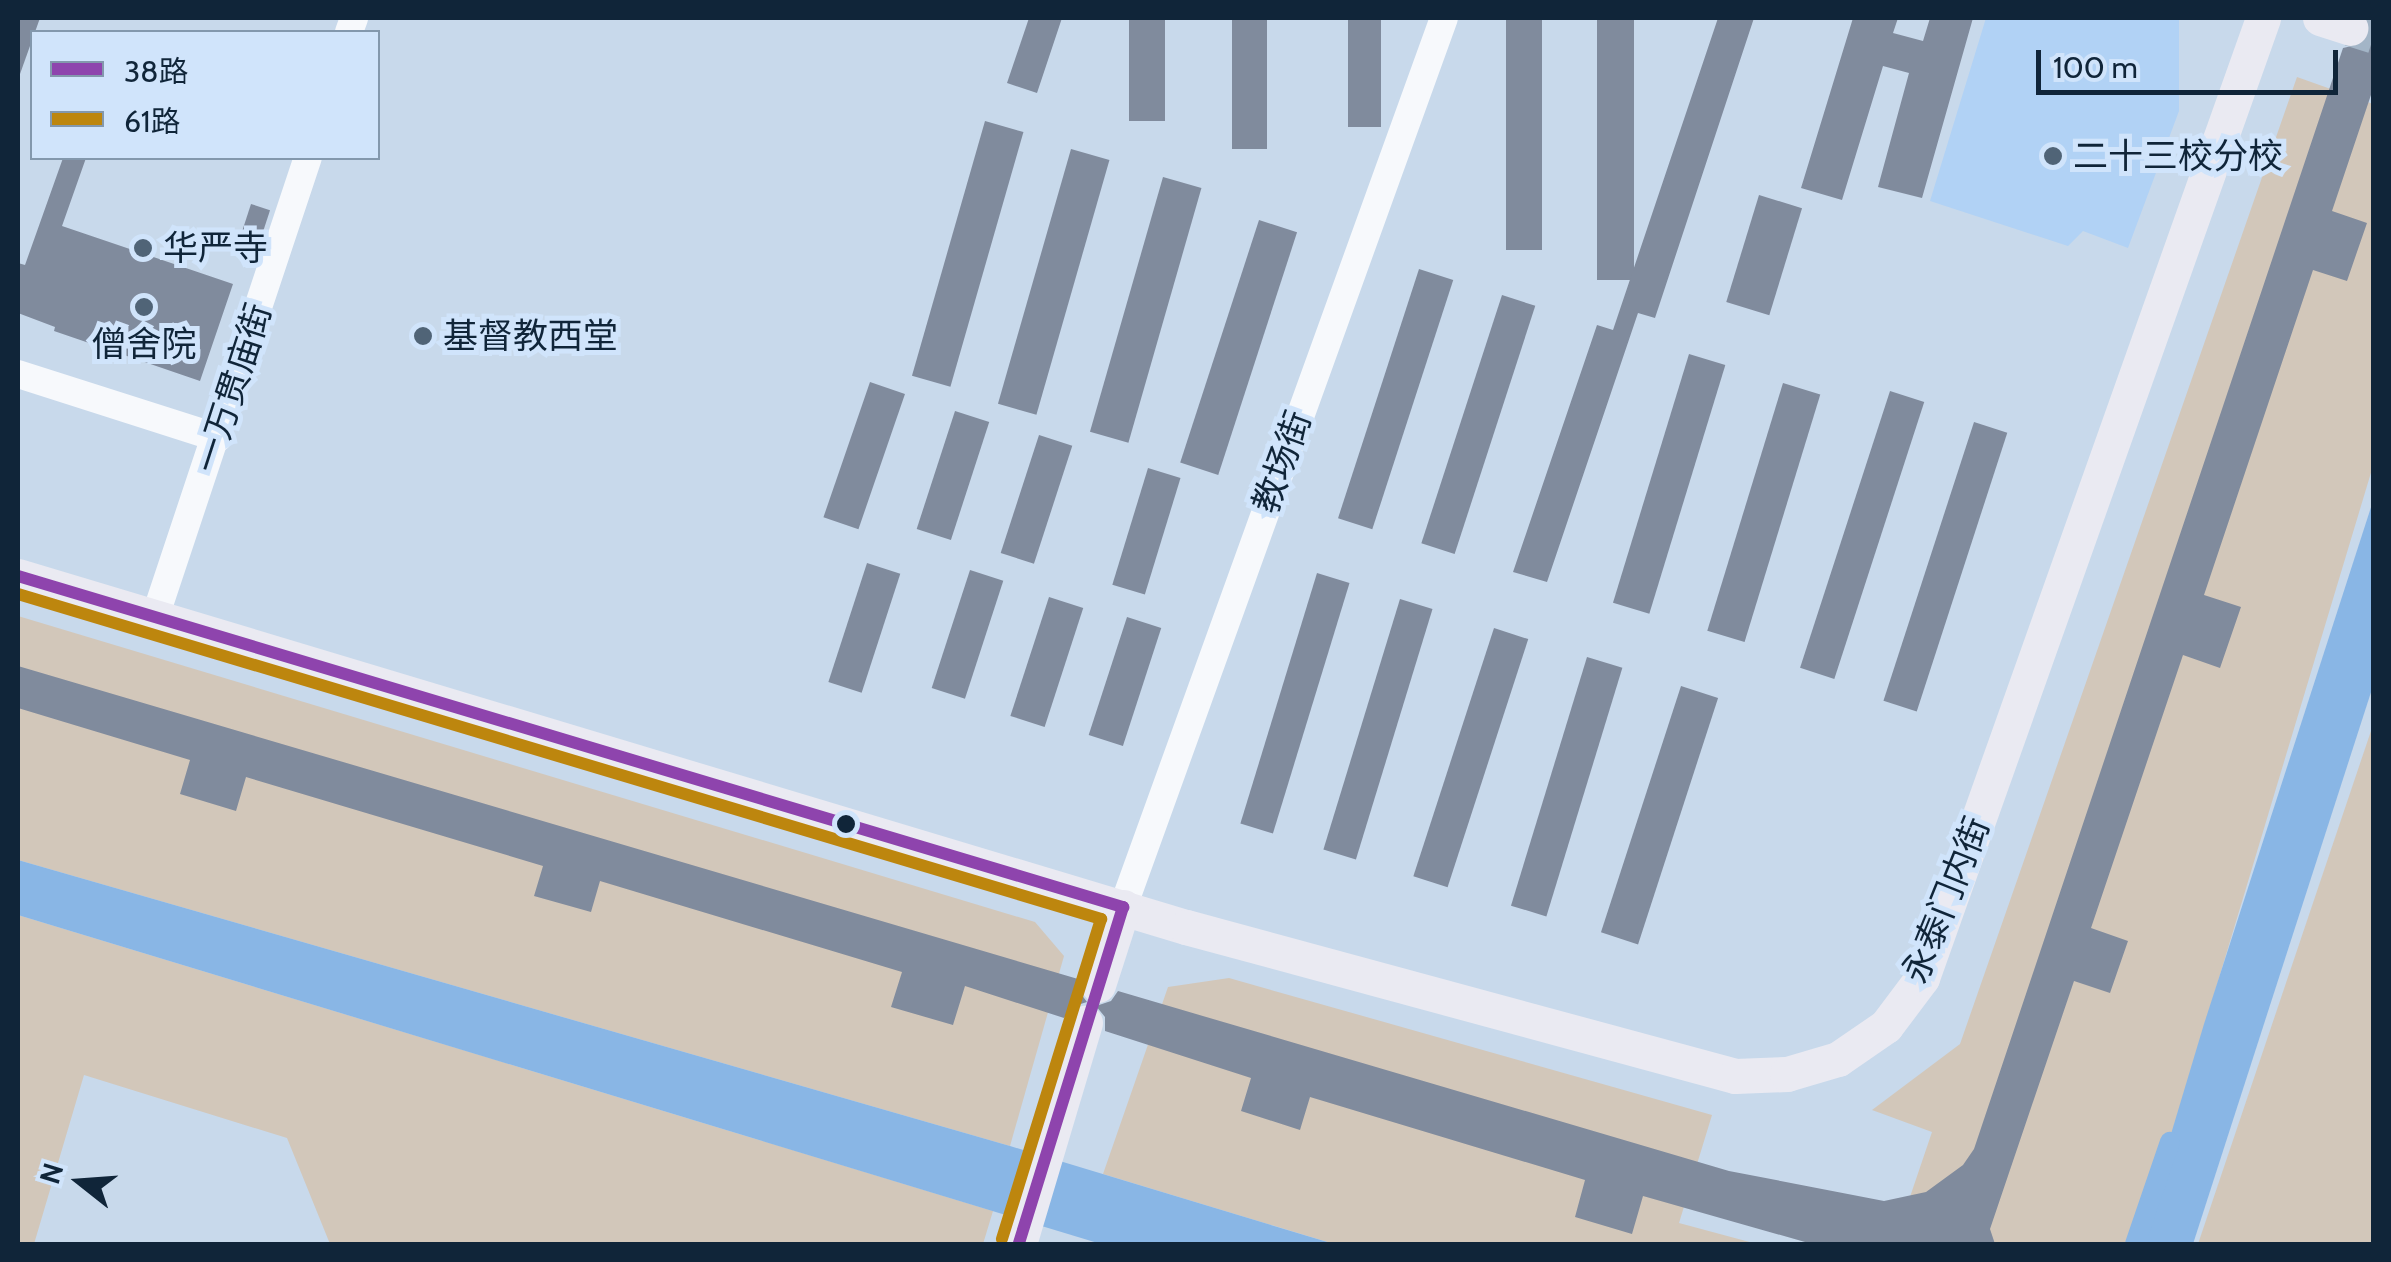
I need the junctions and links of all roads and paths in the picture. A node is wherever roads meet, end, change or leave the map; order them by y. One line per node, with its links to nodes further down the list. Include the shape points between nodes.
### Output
1 (1444, 18): 8 (street, 教场街)
2 (2263, 18): 8 (main road, 永泰门内街, via 1922,978 1886,1026 1838,1059 1787,1074 1735,1076)
3 (307, 160): 5 (street, 一万贯庙街)
4 (18, 374): 5 (street)
5 (218, 438): 7 (street, 一万贯庙街)
6 (18, 576): 7 (main road, 永泰门内街)
7 (155, 617): 8 (main road, 永泰门内街)
8 (1123, 907): 9 (main road)
9 (1098, 985)
10 (1086, 1024): 11 (main road)
11 (1019, 1244)

